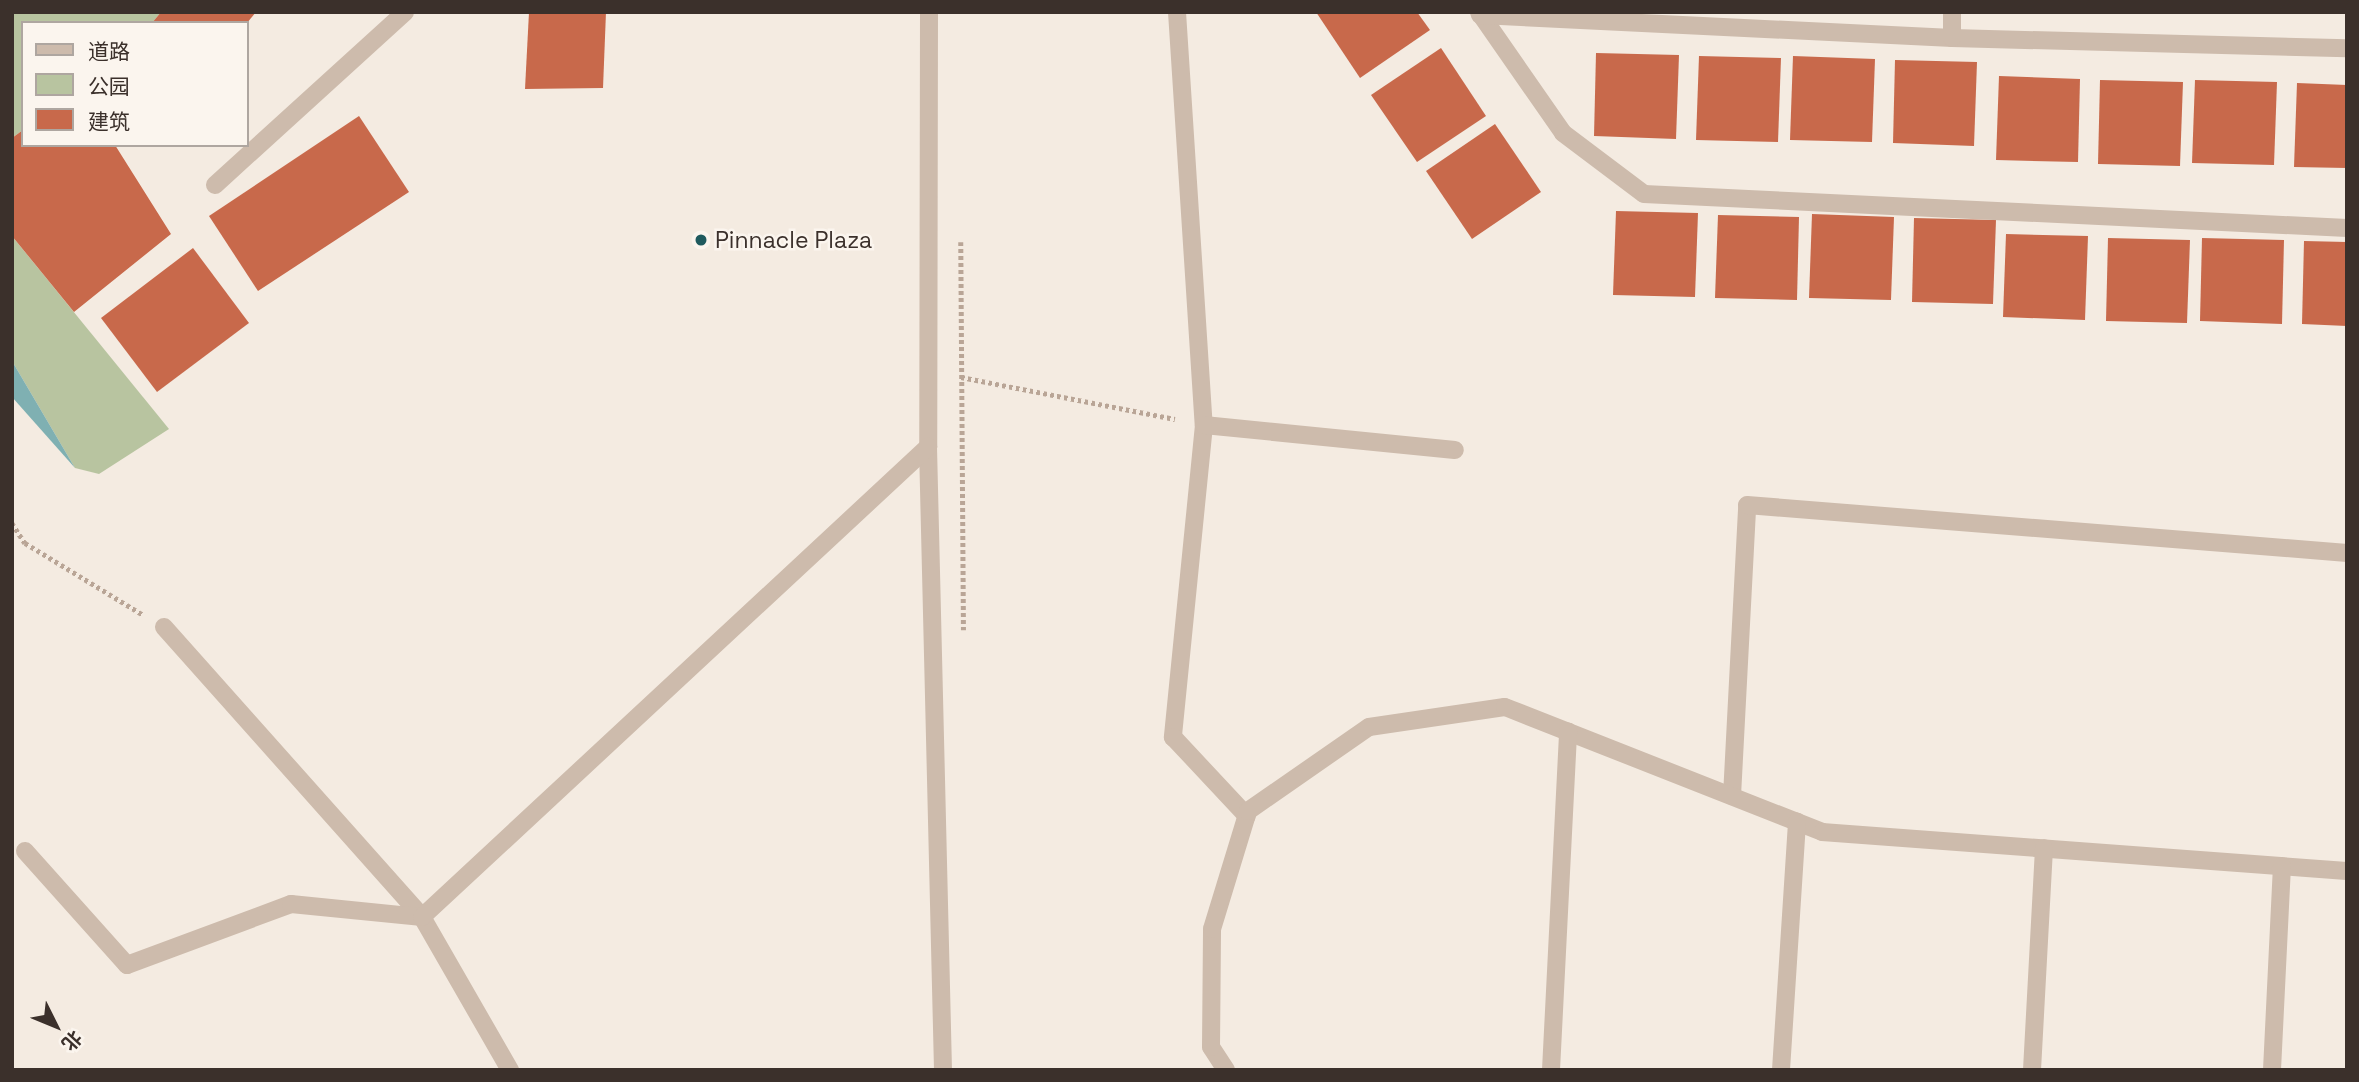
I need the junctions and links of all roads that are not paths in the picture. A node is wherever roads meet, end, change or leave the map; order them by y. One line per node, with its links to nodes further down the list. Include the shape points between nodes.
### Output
1 (405, 12): 8 (street)
2 (929, 12): 11 (street)
3 (1177, 12): 10 (street)
4 (1952, 12): 6 (street)
5 (1479, 13): 6 (street); 9 (street, via 1563,132 1644,194)
6 (1952, 38): 7 (street)
7 (2347, 48)
8 (215, 185)
9 (2347, 228)
10 (1204, 425): 12 (street); 17 (street, via 1173,737)
11 (928, 447): 23 (street); 25 (street)
12 (1455, 450)
13 (2347, 553): 16 (street, via 1747,505)
14 (164, 627): 23 (street)
15 (1568, 731): 16 (street); 17 (street, via 1505,707 1369,727); 27 (street)
16 (1732, 796): 18 (street)
17 (1247, 816): 26 (street, via 1212,929 1210,1047)
18 (1797, 822): 19 (street, via 1822,832); 28 (street)
19 (2044, 848): 21 (street); 29 (street)
20 (25, 851): 23 (street, via 127,965 291,904)
21 (2282, 866): 22 (street); 30 (street)
22 (2347, 871)
23 (422, 917): 24 (street)
24 (510, 1070)
25 (943, 1070)
26 (1226, 1070)
27 (1550, 1070)
28 (1781, 1070)
29 (2032, 1070)
30 (2272, 1070)

